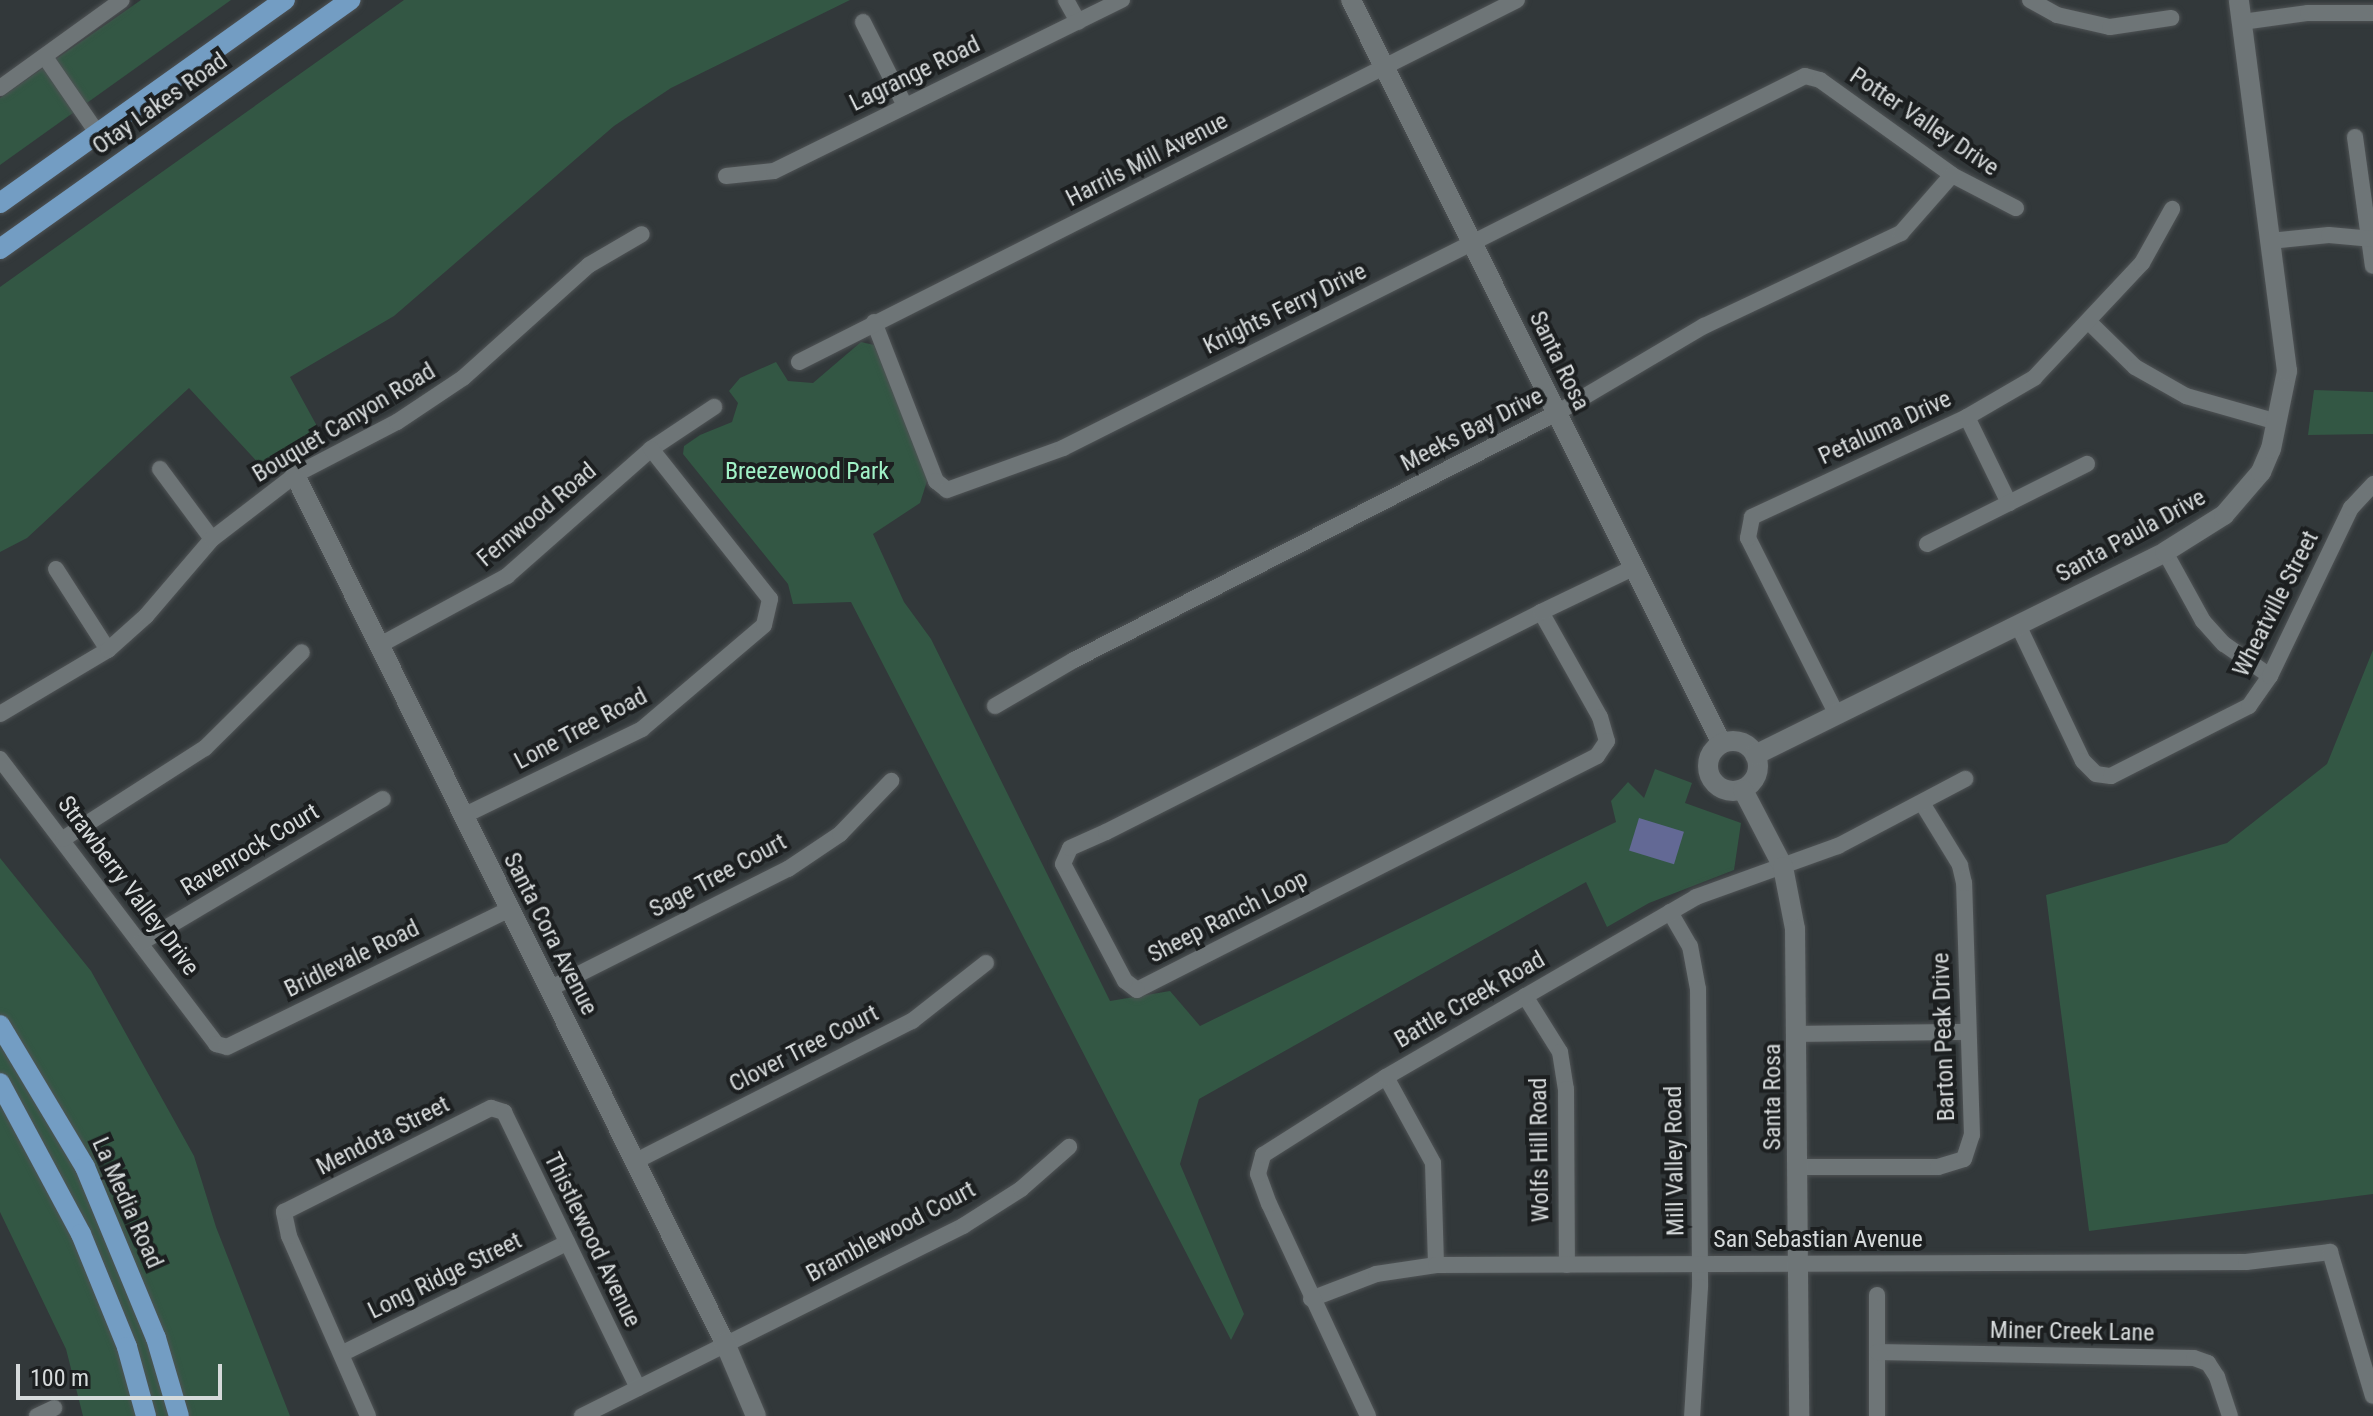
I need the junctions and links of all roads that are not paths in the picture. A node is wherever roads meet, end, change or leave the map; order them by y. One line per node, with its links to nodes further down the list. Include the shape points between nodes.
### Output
1 (122, 0): 15 (street)
2 (285, 0): 20 (main road, Otay Lakes Road)
3 (351, 0): 31 (main road, Otay Lakes Road)
4 (1066, 0): 13 (street)
5 (1122, 0): 13 (street, Lagrange Road)
6 (1351, 0): 16 (street, Santa Rosa)
7 (1517, 0): 16 (street, Harrils Mill Avenue)
8 (2030, 0): 11 (street, via 2057,15 2110,27)
9 (2239, 0): 14 (street, Santa Paula Drive)
10 (2373, 13): 14 (street, via 2308,13)
11 (2171, 18)
12 (863, 22): 19 (street)
13 (1078, 22): 19 (street, Lagrange Road)
14 (2242, 22): 29 (street, Santa Paula Drive)
15 (45, 57): 18 (street); 20 (street)
16 (1385, 68): 30 (street, Santa Rosa); 33 (street, Harrils Mill Avenue)
17 (1805, 76): 22 (street, Potter Valley Drive, via 1820,80); 30 (street, Knights Ferry Drive)
18 (0, 88)
19 (905, 106): 23 (street, Lagrange Road, via 774,171)
20 (98, 134): 24 (main road, Otay Lakes Road)
21 (2355, 137): 28 (street)
22 (1952, 175): 25 (street, Potter Valley Drive); 37 (street, Meeks Bay Drive, via 1901,233 1704,326)
23 (726, 176)
24 (0, 203)
25 (2016, 208)
26 (2172, 209): 34 (street, Petaluma Drive, via 2142,263)
27 (642, 234): 43 (street, Bouquet Canyon Road, via 589,265 463,378 397,422)
28 (2371, 238): 29 (street, via 2329,235); 32 (street)
29 (2270, 241): 39 (street, Santa Paula Drive, via 2287,371)
30 (1474, 245): 33 (street, Knights Ferry Drive, via 1063,448 947,490 936,481); 37 (street, Santa Rosa)
31 (0, 249)
32 (2373, 266)
33 (874, 322): 35 (street, Harrils Mill Avenue)
34 (2090, 323): 38 (street, Petaluma Drive, via 2034,378); 39 (street, via 2135,367 2186,396)
35 (799, 362)
36 (714, 407): 40 (street, Fernwood Road)
37 (1555, 414): 49 (street, Santa Rosa); 57 (street, Meeks Bay Drive, via 1074,660)
38 (1967, 417): 45 (street); 58 (street, Petaluma Drive, via 1752,517 1748,538)
39 (2277, 422): 48 (street, Santa Paula Drive, via 2261,472 2243,497)
40 (651, 449): 53 (street, Fernwood Road, via 507,576); 68 (street, Lone Tree Road, via 770,599 764,625 642,729)
41 (2087, 464): 45 (street)
42 (160, 469): 46 (street)
43 (295, 475): 46 (street, Bouquet Canyon Road); 53 (street, Santa Cora Avenue)
44 (2373, 484): 56 (street, Wheatville Street, via 2351,508)
45 (2009, 503): 47 (street)
46 (212, 539): 54 (street, Bouquet Canyon Road, via 146,616)
47 (1927, 544)
48 (2165, 552): 52 (street, Santa Paula Drive); 56 (street, via 2203,621 2224,644)
49 (1633, 568): 51 (street, Sheep Ranch Loop); 60 (street, Santa Rosa)
50 (56, 569): 54 (street)
51 (1541, 612): 51 (street, Sheep Ranch Loop, via 1070,848 1063,864 1125,981 1137,990 1597,756 1607,741 1600,717)
52 (2019, 627): 56 (street, Wheatville Street, via 2083,761 2096,774 2111,776 2222,723 2249,706); 58 (street, Santa Paula Drive)
53 (380, 645): 68 (street, Santa Cora Avenue)
54 (108, 650): 59 (street, Bouquet Canyon Road)
55 (302, 652): 69 (street, via 205,748)
56 (2270, 676)
57 (995, 706)
58 (1836, 713): 61 (street, Santa Paula Drive)
59 (0, 714)
60 (1722, 744): 61 (street, via 1744,744); 65 (street, via 1708,762 1710,777 1720,788)
61 (1755, 755): 65 (street, via 1758,771)
62 (0, 759): 69 (street, Strawberry Valley Drive)
63 (1965, 779): 67 (street, Battle Creek Road)
64 (891, 781): 75 (street, Sage Tree Court, via 840,834 796,865)
65 (1743, 790): 70 (street, Santa Rosa)
66 (383, 799): 73 (street, Ravenrock Court)
67 (1922, 803): 70 (street, Battle Creek Road); 78 (street, Barton Peak Drive, via 1960,865 1964,883)
68 (463, 816): 71 (street, Santa Cora Avenue)
69 (63, 839): 73 (street, Strawberry Valley Drive)
70 (1783, 867): 72 (street, Battle Creek Road, via 1725,885); 79 (street, Santa Rosa, via 1795,929)
71 (508, 910): 75 (street, Santa Cora Avenue); 80 (street, Bridlevale Road, via 227,1047)
72 (1670, 912): 76 (street, Battle Creek Road); 88 (street, Mill Valley Road, via 1690,946 1698,989)
73 (142, 942): 80 (street, Strawberry Valley Drive)
74 (986, 963): 85 (street, Clover Tree Court, via 912,1021)
75 (549, 989): 85 (street, Santa Cora Avenue)
76 (1525, 996): 81 (street, Battle Creek Road); 90 (street, Wolfs Hill Road, via 1560,1052 1566,1089)
77 (0, 1025): 103 (main road, La Media Road, via 85,1167 156,1338)
78 (1967, 1032): 79 (street); 86 (street, Barton Peak Drive, via 1972,1135 1964,1159 1938,1167)
79 (1799, 1034): 86 (street, Santa Rosa)
80 (216, 1044)
81 (1386, 1077): 89 (street, via 1433,1163); 93 (street, Battle Creek Road, via 1259,1161 1269,1204)
82 (0, 1083): 102 (main road, via 81,1234 127,1347)
83 (504, 1112): 87 (street, Thistlewood Avenue); 96 (street, Mendota Street, via 491,1108 284,1212 289,1236)
84 (1069, 1147): 94 (street, Bramblewood Court, via 1021,1189 963,1226)
85 (634, 1162): 94 (street, Santa Cora Avenue)
86 (1798, 1167): 91 (street, Santa Rosa)
87 (567, 1243): 96 (street, Long Ridge Street); 98 (street, Thistlewood Avenue)
88 (1700, 1263): 90 (street, San Sebastian Avenue); 91 (street, San Sebastian Avenue); 108 (street, Mill Valley Road)
89 (1436, 1265): 90 (street, San Sebastian Avenue); 93 (street, San Sebastian Avenue, via 1376,1274)
90 (1567, 1265)
91 (1799, 1265): 97 (street, San Sebastian Avenue, via 2255,1262 2330,1252); 109 (street, Santa Rosa)
92 (1877, 1295): 95 (street)
93 (1311, 1299): 107 (street, Battle Creek Road)
94 (725, 1343): 98 (street, Bramblewood Court); 106 (street, Santa Cora Avenue)
95 (1877, 1352): 110 (street); 111 (street, Miner Creek Lane, via 2194,1358 2208,1363 2217,1377)
96 (343, 1353): 104 (street)
97 (2369, 1371): 99 (street)
98 (638, 1388): 105 (street, Bramblewood Court)
99 (2373, 1396)
100 (54, 1408): 101 (street)
101 (37, 1416)
102 (146, 1416)
103 (179, 1416)
104 (368, 1416)
105 (582, 1416)
106 (756, 1416)
107 (1368, 1416)
108 (1692, 1416)
109 (1799, 1416)
110 (1877, 1416)
111 (2230, 1416)

